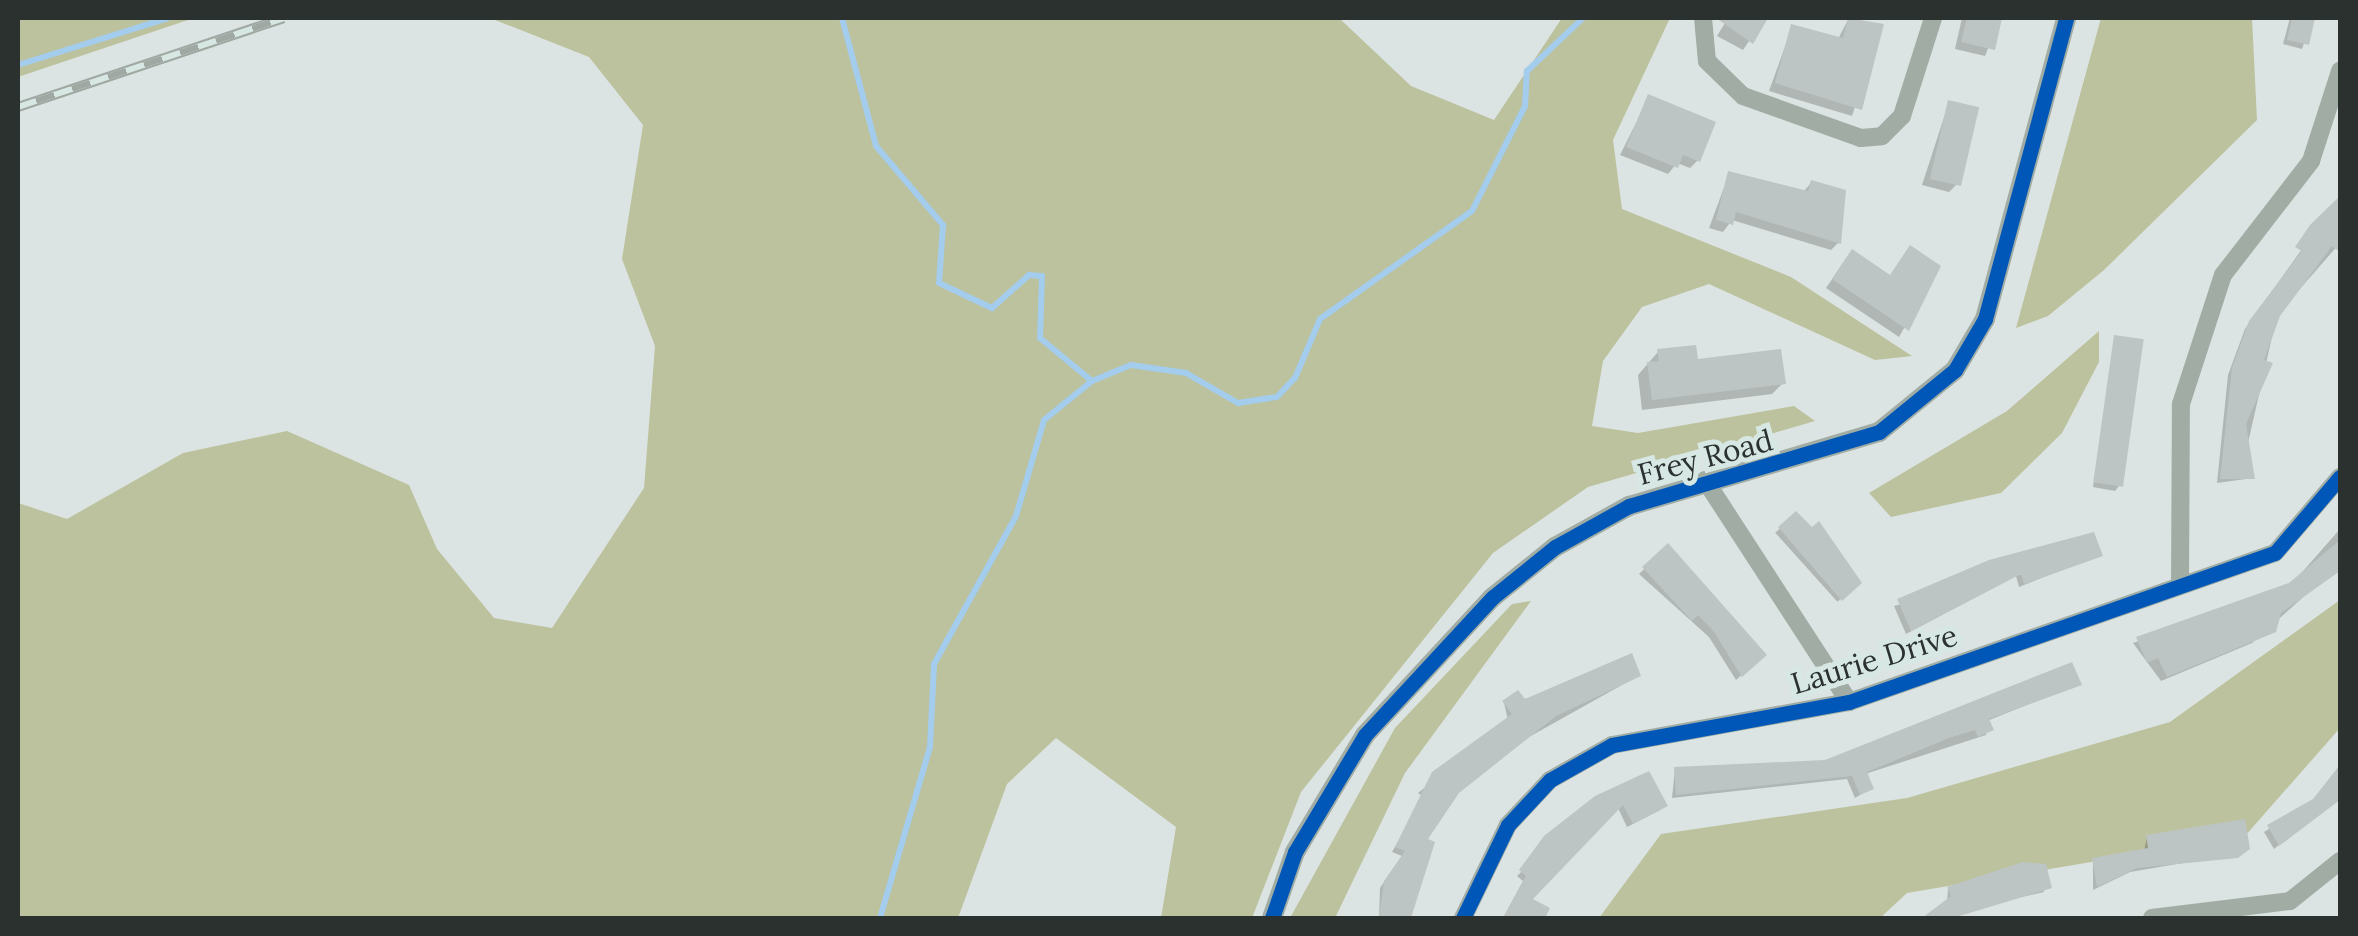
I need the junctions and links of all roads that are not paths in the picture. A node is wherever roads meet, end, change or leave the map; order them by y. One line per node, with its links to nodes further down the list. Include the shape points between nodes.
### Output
1 (1702, 18): 2 (street, via 1707,61 1743,96 1862,138 1882,136 1902,116)
2 (1933, 18)
3 (2066, 18): 6 (street, Frey Road, via 1985,319 1955,370 1880,432 1812,458)
4 (2340, 71): 7 (street, via 2311,162 2223,275 2181,404)
5 (2340, 477): 7 (street, Laurie Drive, via 2275,553)
6 (1706, 480): 8 (street); 11 (street, Frey Road, via 1629,506 1555,546 1494,597 1365,734 1295,852)
7 (2180, 584): 8 (street, Laurie Drive)
8 (1849, 702): 12 (street, Laurie Drive, via 1666,731 1596,754 1550,780 1508,825)
9 (2340, 861): 10 (street)
10 (2291, 909): 13 (street)
11 (1272, 918)
12 (1463, 918)
13 (2152, 918)

